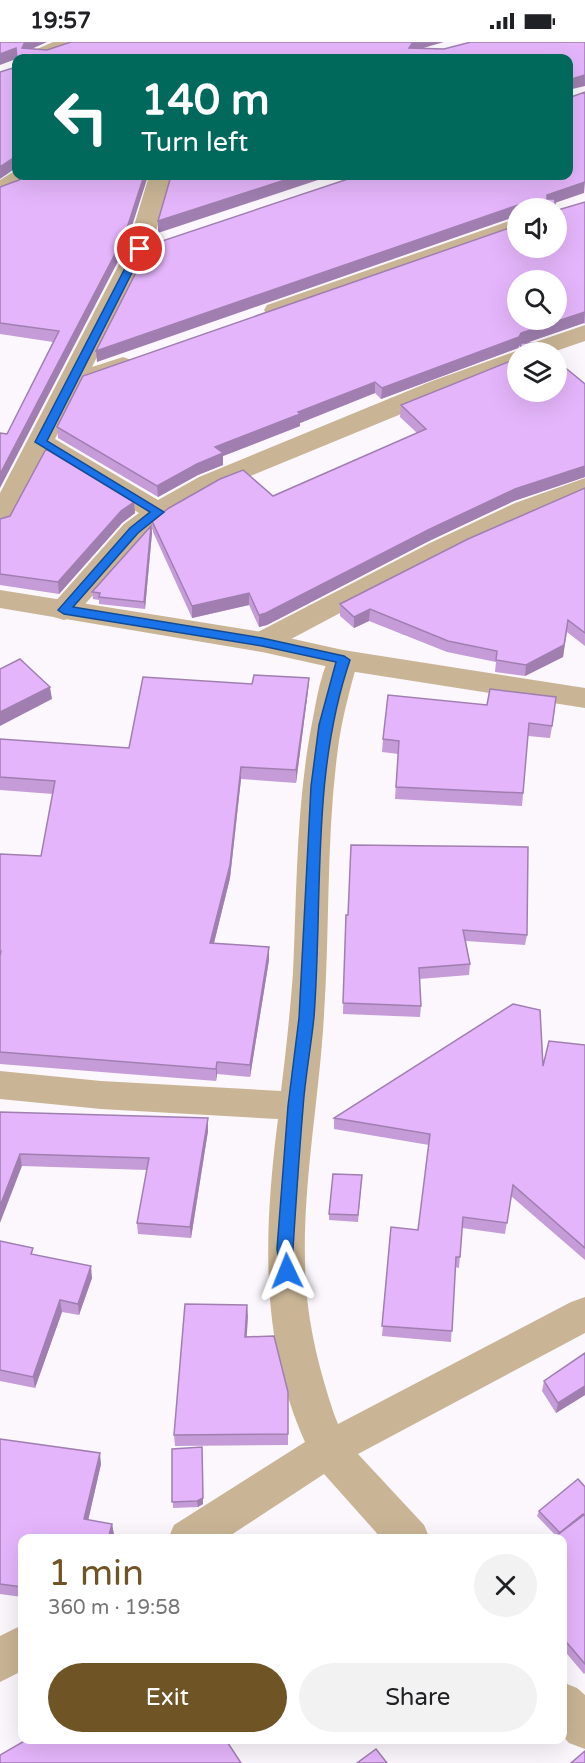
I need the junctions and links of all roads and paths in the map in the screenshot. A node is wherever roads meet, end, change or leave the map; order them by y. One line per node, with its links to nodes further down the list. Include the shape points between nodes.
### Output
1 (70, 42): 2 (street)
2 (44, 54)
3 (16, 180): 5 (street)
4 (159, 180): 12 (street, via 150,245)
5 (0, 190)
6 (507, 229): 7 (street)
7 (257, 317)
8 (585, 333): 9 (street)
9 (559, 342)
10 (149, 356): 12 (street)
11 (507, 361): 15 (street, via 243,468)
12 (72, 381): 13 (street)
13 (40, 442): 15 (street); 16 (street)
14 (585, 486): 19 (street, via 440,549)
15 (158, 512): 18 (street, via 134,530)
16 (0, 520)
17 (0, 599): 18 (street)
18 (64, 610): 19 (street)
19 (262, 642): 20 (street)
20 (344, 660): 21 (street); 23 (street, via 325,725 318,786 306,1018)
21 (585, 698)
22 (0, 1085): 23 (street)
23 (295, 1106): 25 (street, via 285,1249 290,1314 302,1375)
24 (585, 1314): 25 (street)
25 (328, 1449): 26 (street); 27 (street)
26 (197, 1534)
27 (404, 1534)
28 (18, 1649): 29 (street)
29 (0, 1661)
30 (567, 1708): 31 (street)
31 (585, 1727)

